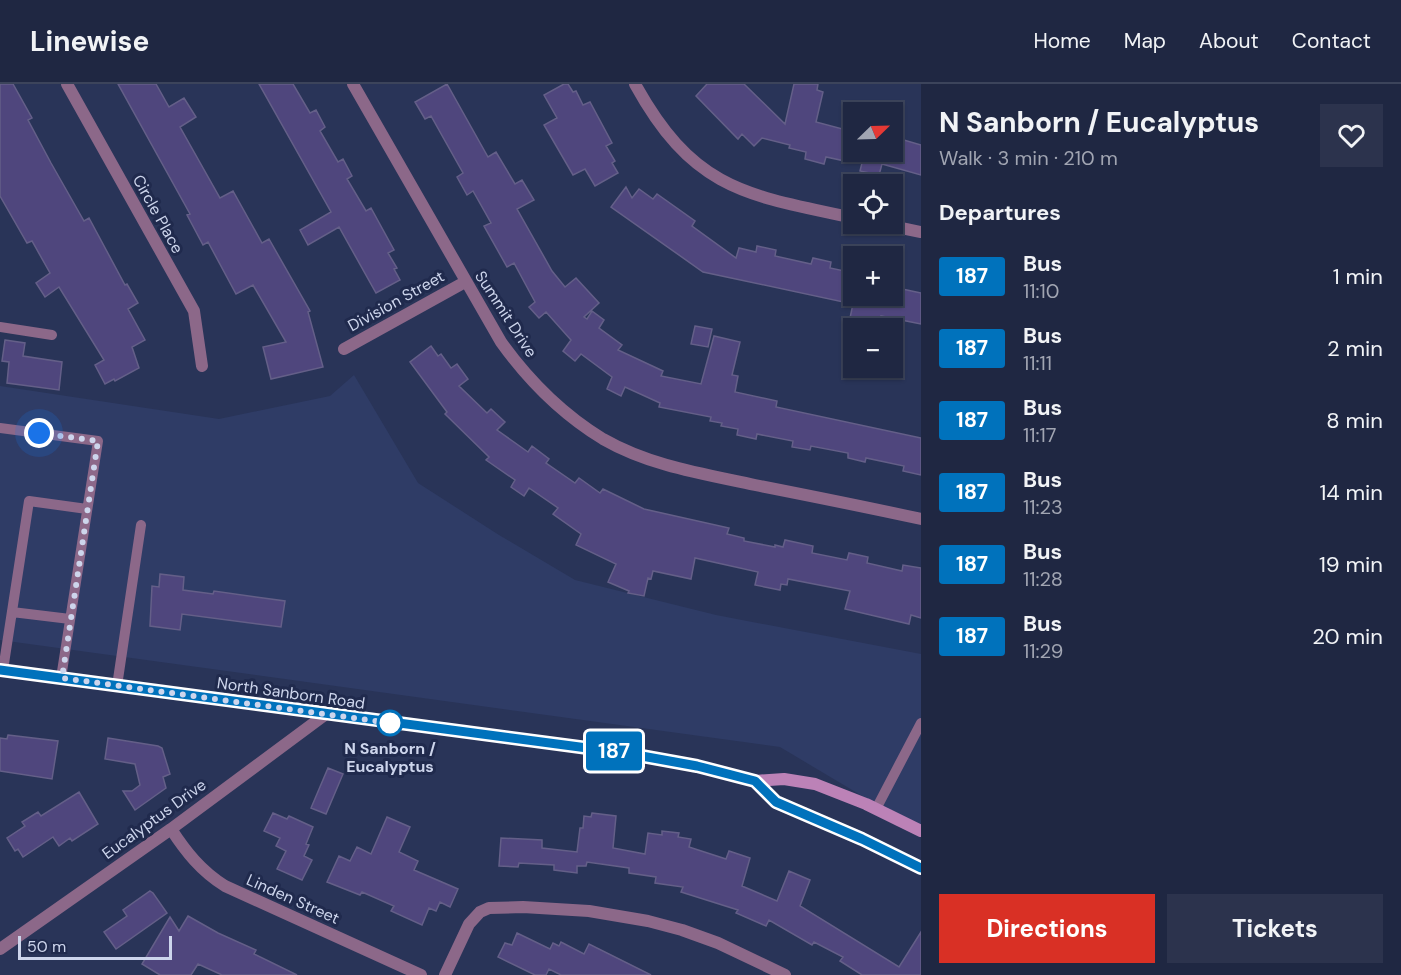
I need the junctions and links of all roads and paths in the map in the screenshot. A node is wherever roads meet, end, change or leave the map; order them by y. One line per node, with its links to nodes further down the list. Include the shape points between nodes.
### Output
1 (66, 84): 11 (street, Circle Place, via 194,311)
2 (353, 84): 7 (street, Summit Drive)
3 (635, 84): 4 (street, via 666,134 713,176 757,196)
4 (843, 216)
5 (903, 228): 6 (street)
6 (921, 232)
7 (465, 282): 10 (street, Division Street); 14 (street, Summit Drive, via 501,342 528,376 566,414 603,438 681,469)
8 (0, 327): 9 (lane)
9 (52, 334)
10 (344, 349)
11 (202, 366)
12 (0, 428): 13 (lane, via 98,441)
13 (87, 509): 16 (lane, via 29,501); 17 (lane)
14 (921, 519)
15 (141, 525): 20 (lane)
16 (12, 612): 17 (lane); 18 (lane)
17 (70, 619): 19 (lane)
18 (2, 670): 19 (main road, North Sanborn Road)
19 (62, 678): 20 (main road, North Sanborn Road)
20 (117, 686): 21 (main road, North Sanborn Road)
21 (326, 714): 23 (main road, North Sanborn Road, via 625,753); 25 (street, Eucalyptus Drive)
22 (921, 723): 24 (lane)
23 (755, 781): 24 (main road, North Sanborn Road, via 815,784); 27 (main road, via 776,802)
24 (876, 809): 26 (main road, North Sanborn Road)
25 (171, 829): 28 (street, Eucalyptus Drive); 29 (street, Linden Street, via 203,871 225,886)
26 (921, 831)
27 (921, 868)
28 (0, 949)
29 (421, 975)
30 (446, 975): 31 (street, via 474,917 489,908 523,907 589,911 648,921 718,943)
31 (785, 975)

